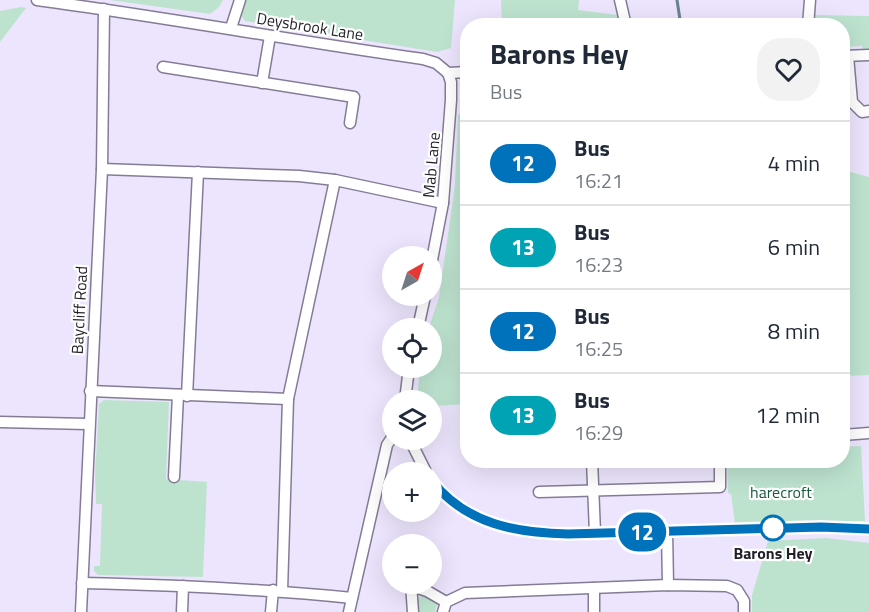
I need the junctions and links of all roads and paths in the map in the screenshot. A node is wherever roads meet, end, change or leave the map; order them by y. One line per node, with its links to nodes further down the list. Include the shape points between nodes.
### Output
1 (37, 0): 5 (street, Deysbrook Lane)
2 (240, 0): 8 (street)
3 (620, 0): 6 (street)
4 (810, 0): 7 (street)
5 (104, 9): 8 (street, Deysbrook Lane); 19 (street, Baycliff Road)
6 (624, 18)
7 (809, 18)
8 (231, 28): 9 (street, Deysbrook Lane)
9 (270, 36): 14 (street, Deysbrook Lane, via 423,59); 15 (street)
10 (865, 55): 11 (street)
11 (850, 56)
12 (163, 67): 15 (street)
13 (460, 72): 14 (street)
14 (448, 73): 22 (street, Mab Lane, via 451,100)
15 (262, 83): 18 (street, via 354,97)
16 (850, 89): 17 (street, via 852,102 862,112)
17 (869, 111)
18 (350, 123)
19 (102, 169): 20 (street); 24 (street, Baycliff Road)
20 (198, 172): 21 (street); 25 (street)
21 (335, 180): 22 (street); 26 (street)
22 (443, 203): 23 (street, Mab Lane)
23 (435, 246)
24 (90, 391): 25 (street); 28 (street, Baycliff Road)
25 (182, 395): 26 (street); 34 (street)
26 (288, 399): 45 (street)
27 (0, 422): 28 (street)
28 (88, 424): 41 (street, Baycliff Road)
29 (869, 433): 30 (street)
30 (850, 434)
31 (386, 450): 48 (street)
32 (592, 468): 35 (street)
33 (720, 468): 35 (street, via 720,487)
34 (174, 477)
35 (592, 489): 37 (street); 40 (street)
36 (442, 492): 40 (street, via 458,507 493,524 527,532)
37 (539, 492)
38 (869, 529): 39 (street)
39 (667, 531): 40 (street); 42 (street)
40 (595, 533)
41 (82, 584): 43 (street); 50 (street, Baycliff Road)
42 (668, 585): 44 (street); 56 (street, via 728,586 737,590 744,601)
43 (183, 586): 45 (street); 51 (street)
44 (594, 588): 49 (street, via 465,593); 55 (street)
45 (278, 590): 48 (street); 52 (street)
46 (412, 594): 54 (street)
47 (430, 594): 49 (street)
48 (352, 598): 53 (street)
49 (445, 607)
50 (81, 612)
51 (182, 612)
52 (271, 612)
53 (349, 612)
54 (413, 612)
55 (594, 612)
56 (744, 612)

